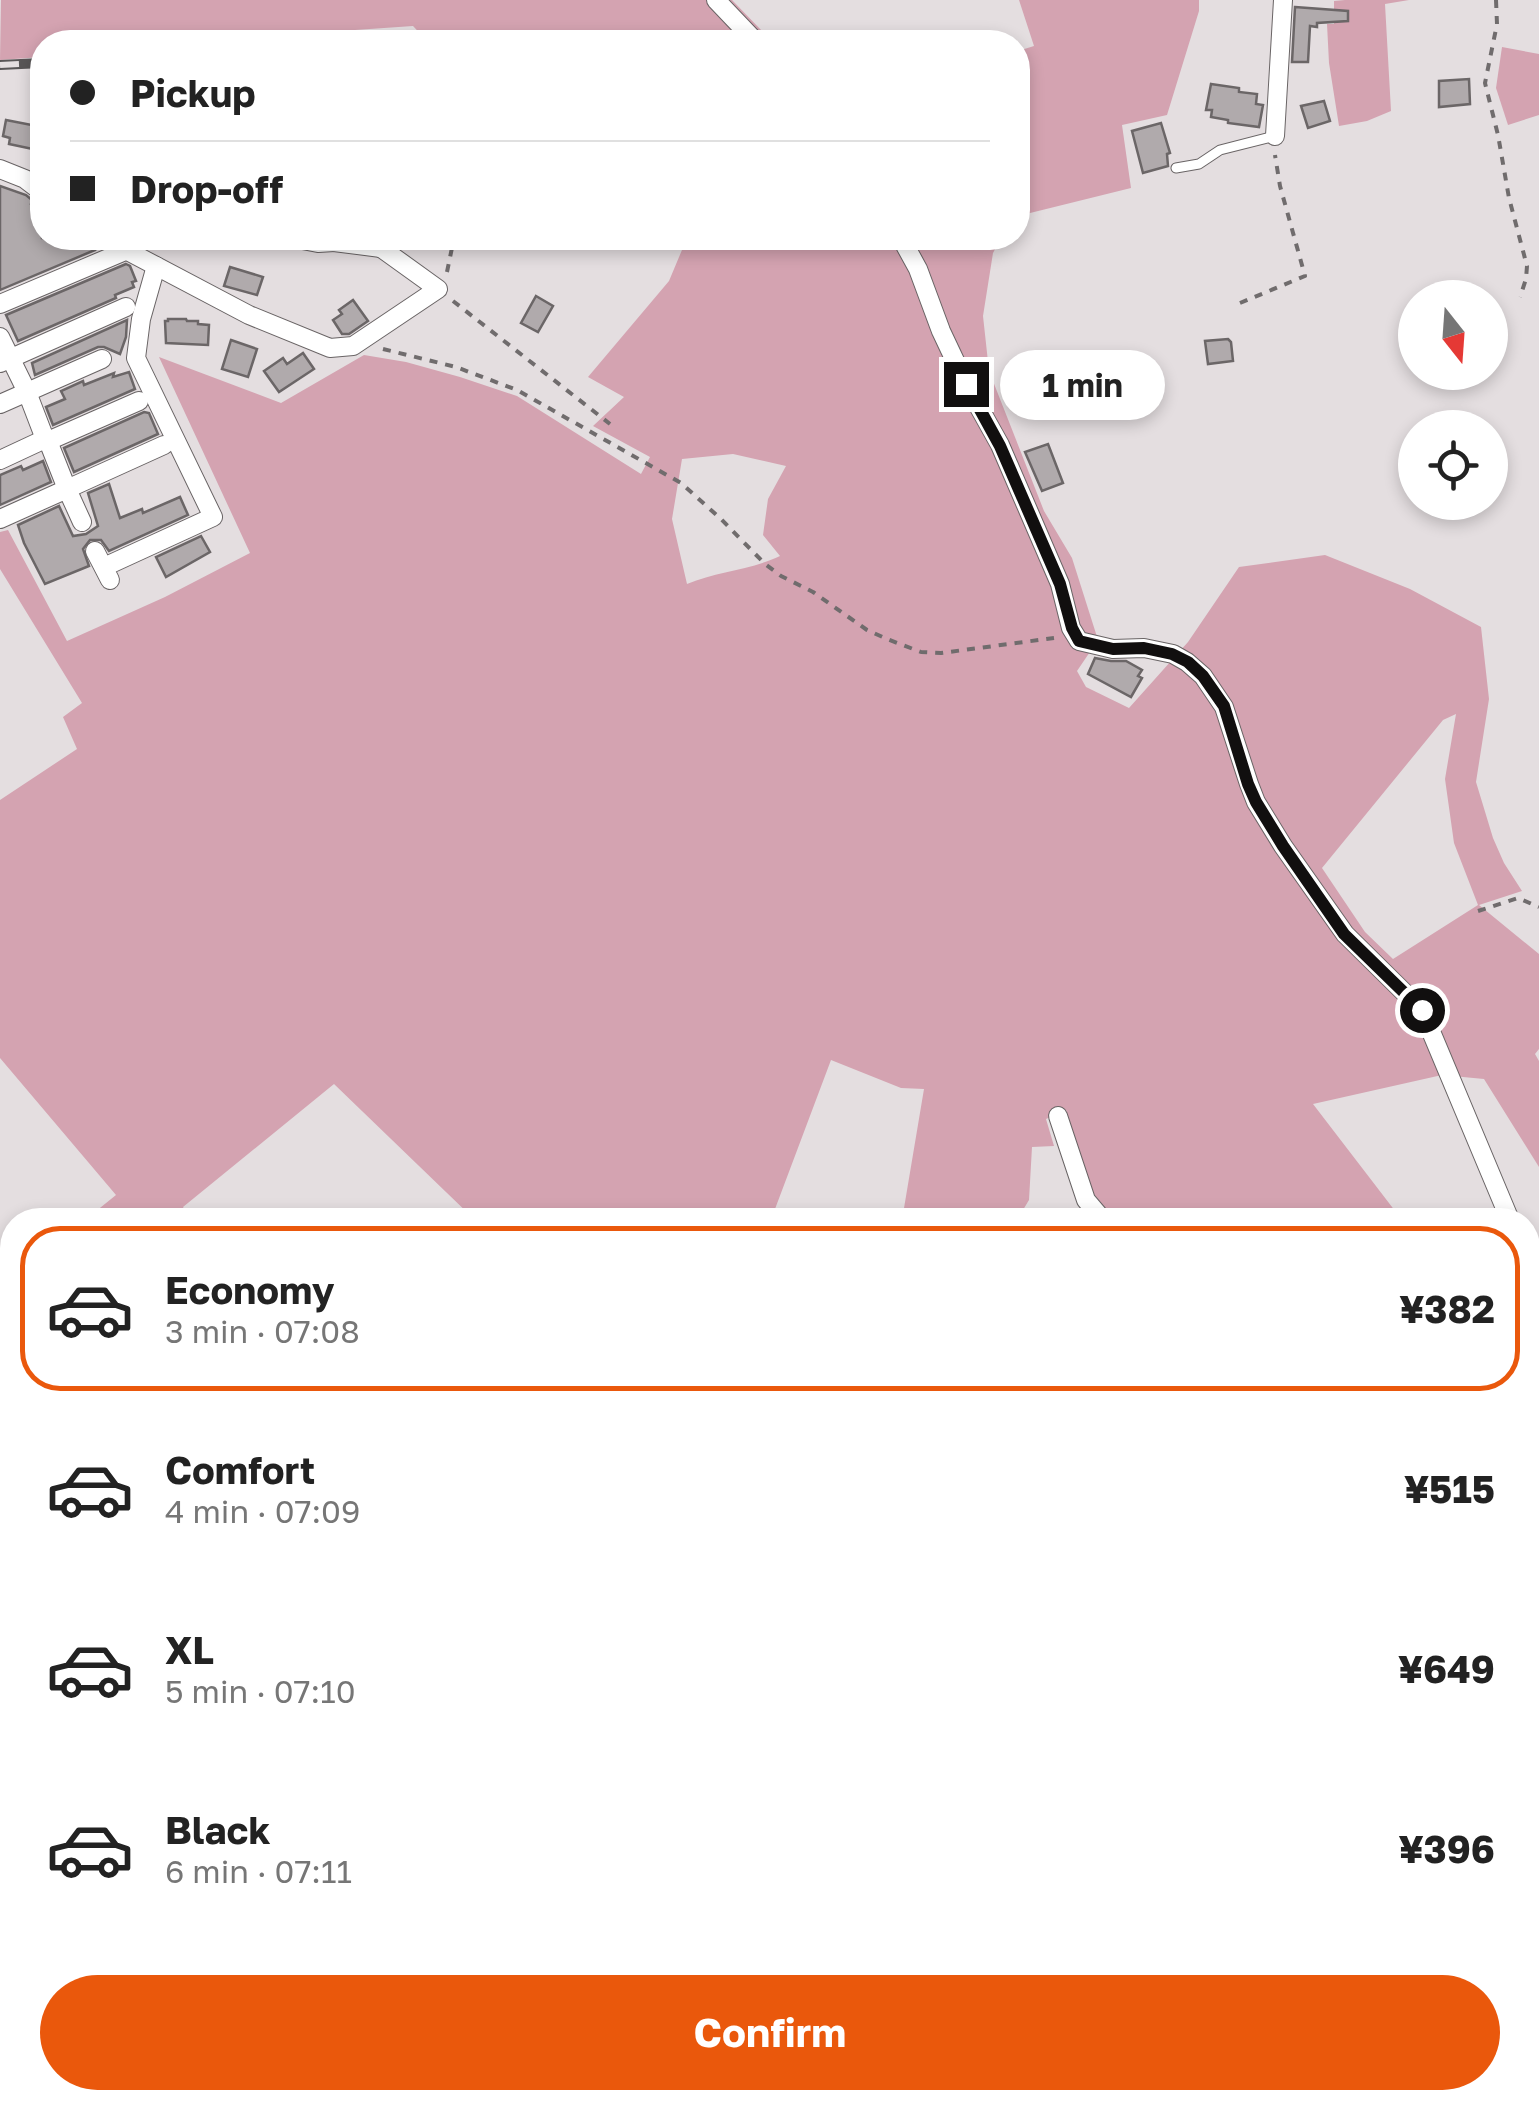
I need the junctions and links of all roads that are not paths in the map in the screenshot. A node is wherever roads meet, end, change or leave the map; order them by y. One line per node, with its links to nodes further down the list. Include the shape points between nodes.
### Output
1 (716, 0): 3 (street)
2 (1283, 0): 4 (street)
3 (745, 30)
4 (1276, 136): 6 (lane)
5 (0, 168): 7 (street)
6 (1176, 168)
7 (30, 183)
8 (126, 250): 11 (street); 12 (street)
9 (391, 250): 11 (street, via 438,289 353,346 330,348)
10 (907, 250): 29 (street, via 1000,446 1079,641 1172,654 1203,676 1224,706 1248,784 1283,846 1344,934 1422,1010)
11 (156, 266): 26 (street, via 136,358 213,517)
12 (0, 304)
13 (126, 308): 16 (street)
14 (0, 337): 16 (street)
15 (102, 358): 17 (street)
16 (5, 360): 17 (street)
17 (27, 392): 19 (street); 20 (street)
18 (139, 402): 20 (street)
19 (0, 404)
20 (46, 440): 22 (street); 23 (street)
21 (164, 446): 23 (street)
22 (0, 460)
23 (67, 489): 24 (street); 25 (street)
24 (0, 519)
25 (82, 522)
26 (103, 566)
27 (1058, 1116): 28 (street)
28 (1093, 1208)
29 (1505, 1208)

